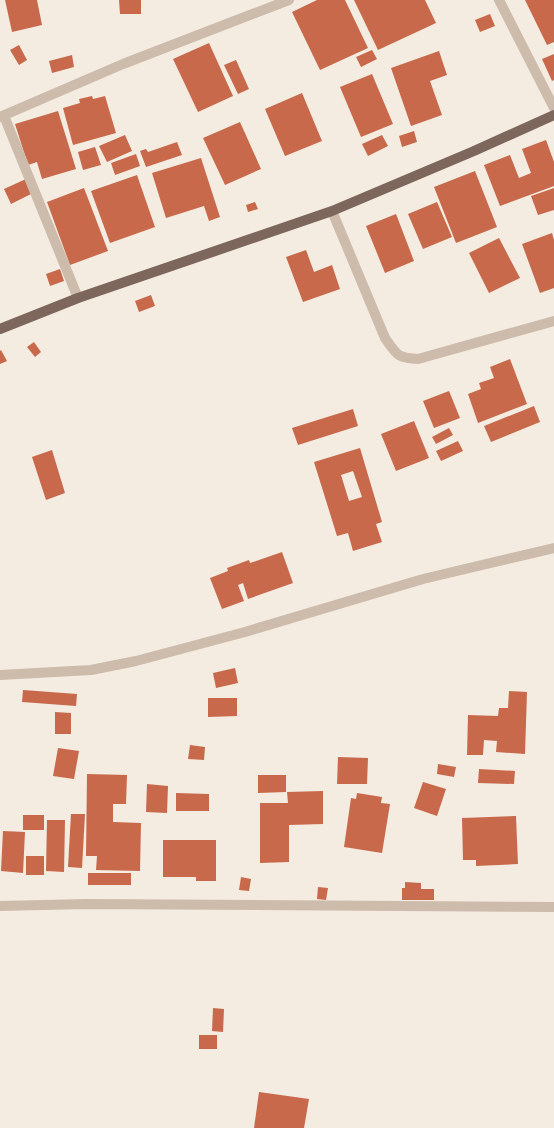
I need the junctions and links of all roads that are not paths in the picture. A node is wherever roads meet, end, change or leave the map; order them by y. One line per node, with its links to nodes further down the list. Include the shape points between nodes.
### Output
1 (289, 0): 5 (street, via 124,64)
2 (499, 0): 3 (street)
3 (554, 108)
4 (554, 115): 6 (main road)
5 (2, 117): 7 (street)
6 (332, 211): 7 (main road); 8 (street, via 385,338 398,356 418,359)
7 (78, 298): 9 (main road)
8 (554, 321)
9 (0, 329)
10 (554, 548): 11 (street, via 423,578 244,632 136,661 91,670)
11 (0, 675)
12 (0, 906): 13 (street, via 86,904)
13 (554, 907)

